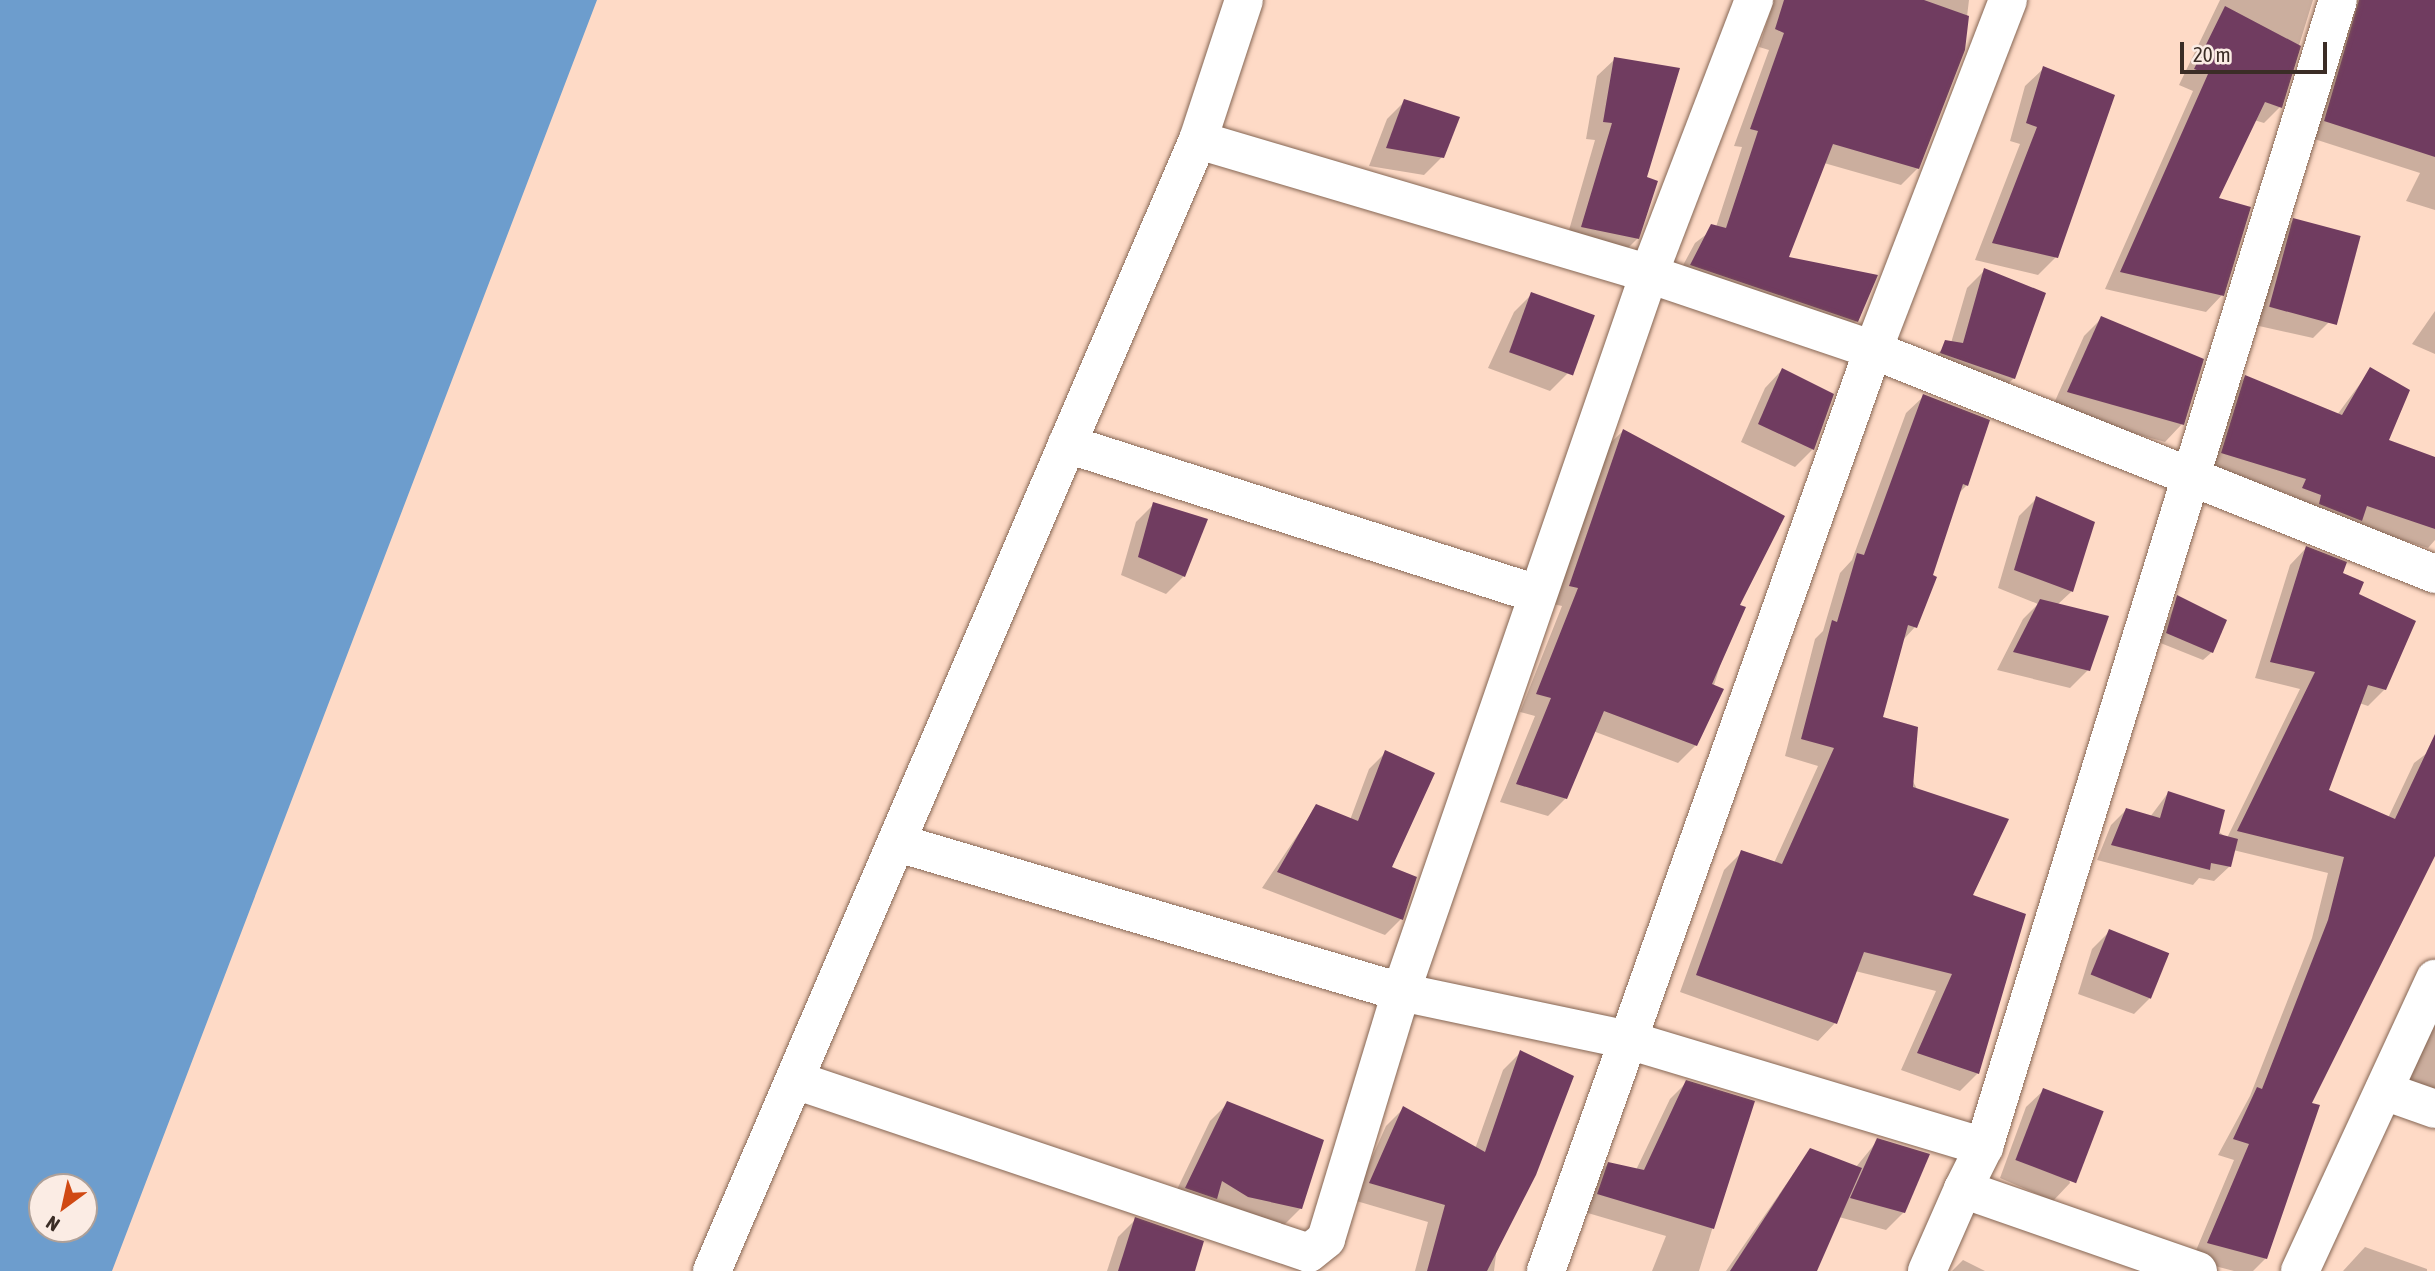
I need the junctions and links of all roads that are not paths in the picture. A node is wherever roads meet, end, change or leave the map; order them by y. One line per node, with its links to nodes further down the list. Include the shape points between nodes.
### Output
1 (1244, 0): 5 (street)
2 (1754, 0): 6 (street)
3 (2008, 0): 7 (street)
4 (2338, 0): 9 (street)
5 (1198, 140): 6 (street); 8 (street)
6 (1648, 274): 7 (street); 11 (street)
7 (1873, 350): 9 (street); 15 (street)
8 (1067, 444): 11 (street); 12 (street)
9 (2191, 477): 10 (street); 19 (street)
10 (2435, 574)
11 (1536, 594): 14 (street)
12 (898, 843): 14 (street); 16 (street)
13 (2435, 979): 17 (street)
14 (1401, 992): 15 (street); 16 (street, via 1326,1239 1309,1253)
15 (1628, 1040): 19 (street); 22 (street)
16 (795, 1080): 21 (street)
17 (2384, 1091): 18 (street); 25 (street)
18 (2435, 1109)
19 (1984, 1147): 20 (street)
20 (1963, 1189): 23 (street); 24 (street)
21 (712, 1271)
22 (1546, 1271)
23 (1927, 1271)
24 (2199, 1271)
25 (2300, 1271)

